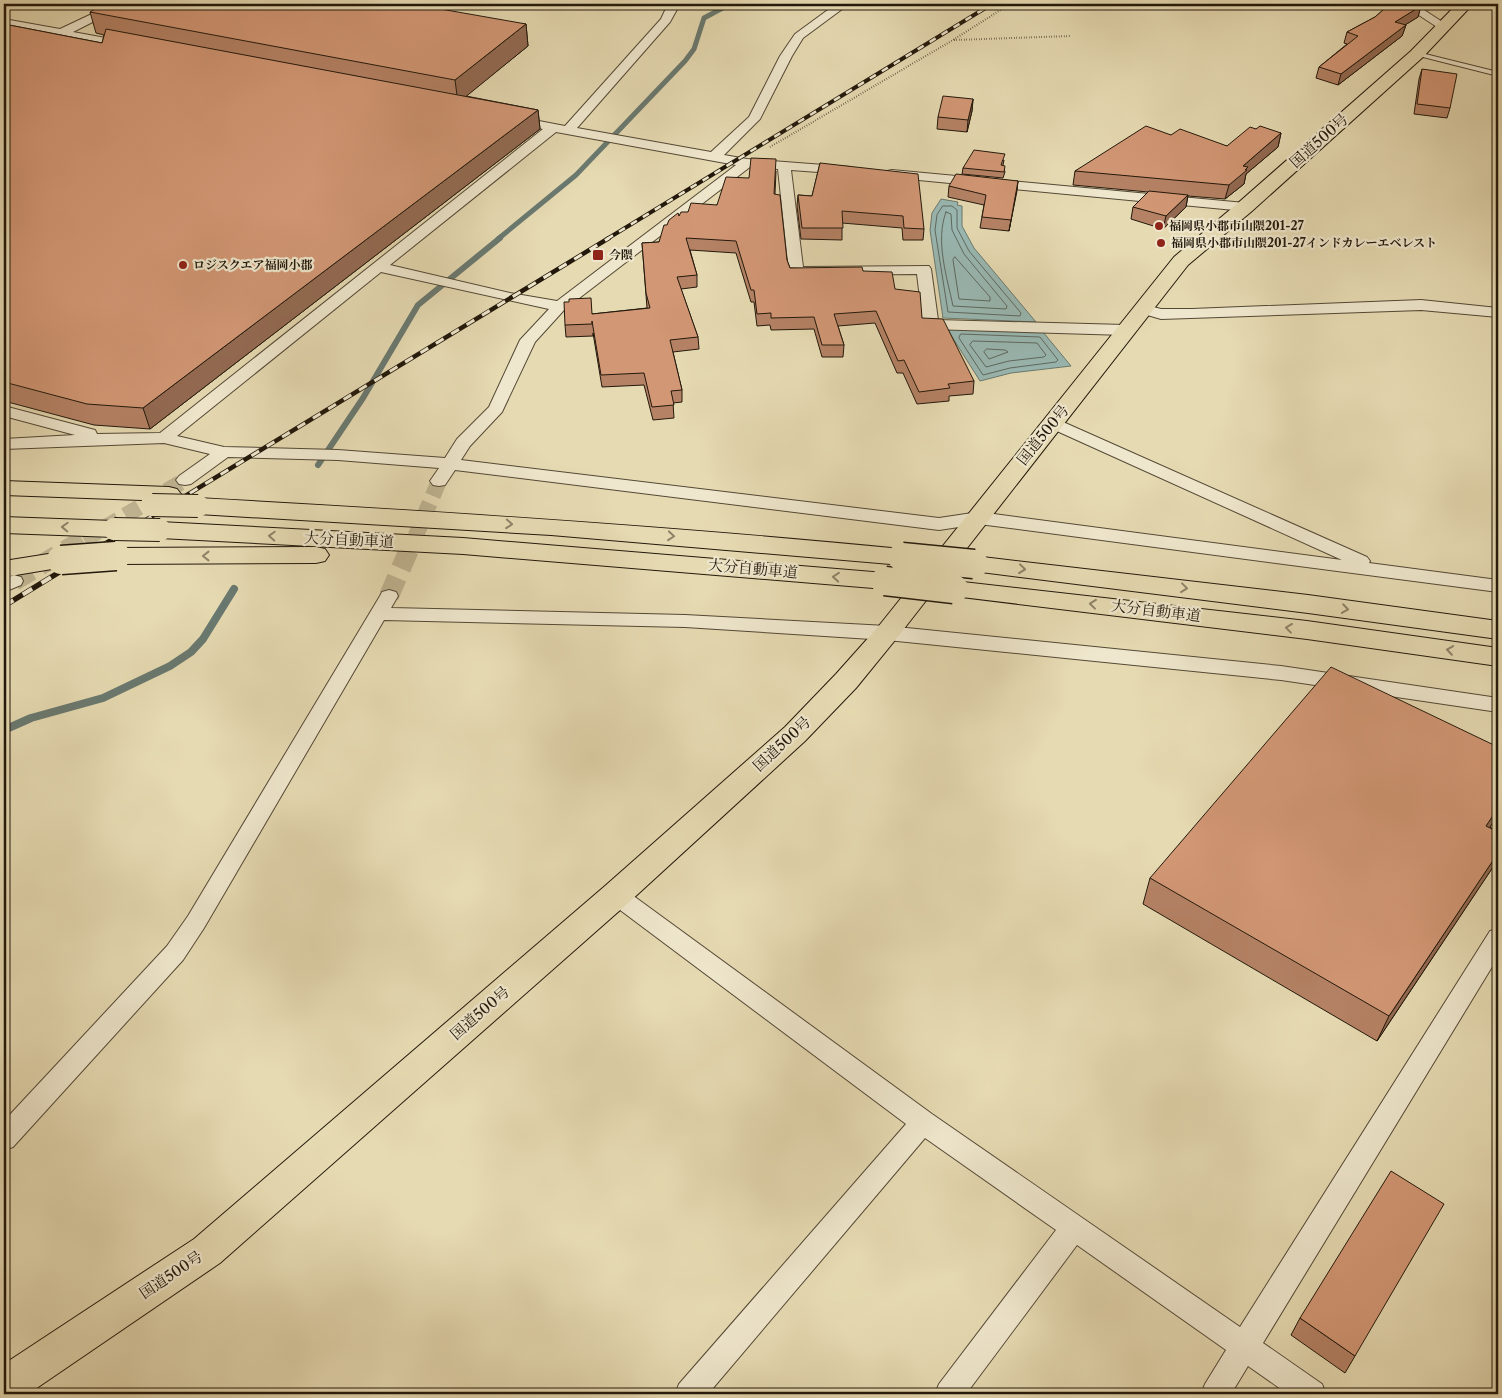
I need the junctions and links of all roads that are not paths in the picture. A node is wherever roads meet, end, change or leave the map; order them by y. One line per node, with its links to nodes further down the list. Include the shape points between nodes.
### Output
1 (122, 4): 8 (street)
2 (674, 4): 13 (street, via 666,20)
3 (843, 4): 14 (street, via 799,36 754,118)
4 (1408, 4): 7 (street)
5 (1466, 4): 7 (highway, 国道500号)
6 (4, 22): 8 (street)
7 (1444, 27): 10 (highway, 国道500号)
8 (61, 33): 9 (street)
9 (139, 48)
10 (1416, 54): 11 (lane); 19 (highway, 国道500号)
11 (1498, 74)
12 (499, 117): 13 (street)
13 (561, 129): 14 (street); 20 (street)
14 (712, 158): 15 (street)
15 (747, 164): 16 (street); 21 (street)
16 (784, 166): 17 (street); 24 (street, via 796,272 924,269 931,324)
17 (858, 171)
18 (876, 172): 19 (street)
19 (1245, 207): 22 (highway, 国道500号, via 1181,260)
20 (378, 267): 21 (street); 28 (street)
21 (560, 306): 31 (street, via 528,340 496,409 464,443)
22 (1142, 309): 23 (street, via 1161,314 1192,314 1421,305); 24 (highway, 国道500号)
23 (1498, 313)
24 (1124, 330): 26 (highway, 国道500号)
25 (4, 411): 27 (street)
26 (1054, 423): 36 (highway, 国道500号); 38 (street)
27 (105, 438): 28 (street); 29 (street)
28 (164, 438): 30 (street)
29 (4, 444)
30 (224, 452): 31 (street, via 338,455); 34 (street)
31 (450, 464): 32 (street); 36 (street, via 939,524)
32 (439, 481)
33 (4, 488): 34 (highway)
34 (168, 493): 35 (highway, 大分自動車道); 42 (highway, 大分自動車道, one-way to 42, bridge, via 205,501 787,545 974,564)
35 (4, 500)
36 (979, 518): 38 (street); 43 (highway, 国道500号)
37 (4, 525): 39 (highway, 大分自動車道, one-way to 37, bridge, via 463,546)
38 (1381, 570): 41 (street)
39 (779, 571): 40 (highway, one-way to 40, bridge, via 429,555 116,556 61,560); 44 (highway, 大分自動車道, one-way to 39, bridge, via 1190,616)
40 (7, 579)
41 (1498, 586)
42 (1498, 630)
43 (887, 633): 45 (street, via 1281,673); 46 (highway, 国道500号, via 795,734); 49 (street, via 384,605 175,953)
44 (1498, 657)
45 (1498, 705)
46 (616, 895): 48 (street); 52 (highway, 国道500号, via 207,1251)
47 (1498, 938): 51 (street)
48 (923, 1122): 50 (street); 53 (street)
49 (4, 1139)
50 (1074, 1227): 51 (street); 54 (street)
51 (1243, 1345): 55 (street); 56 (street)
52 (4, 1387)
53 (689, 1394)
54 (949, 1394)
55 (1215, 1394)
56 (1312, 1394)

